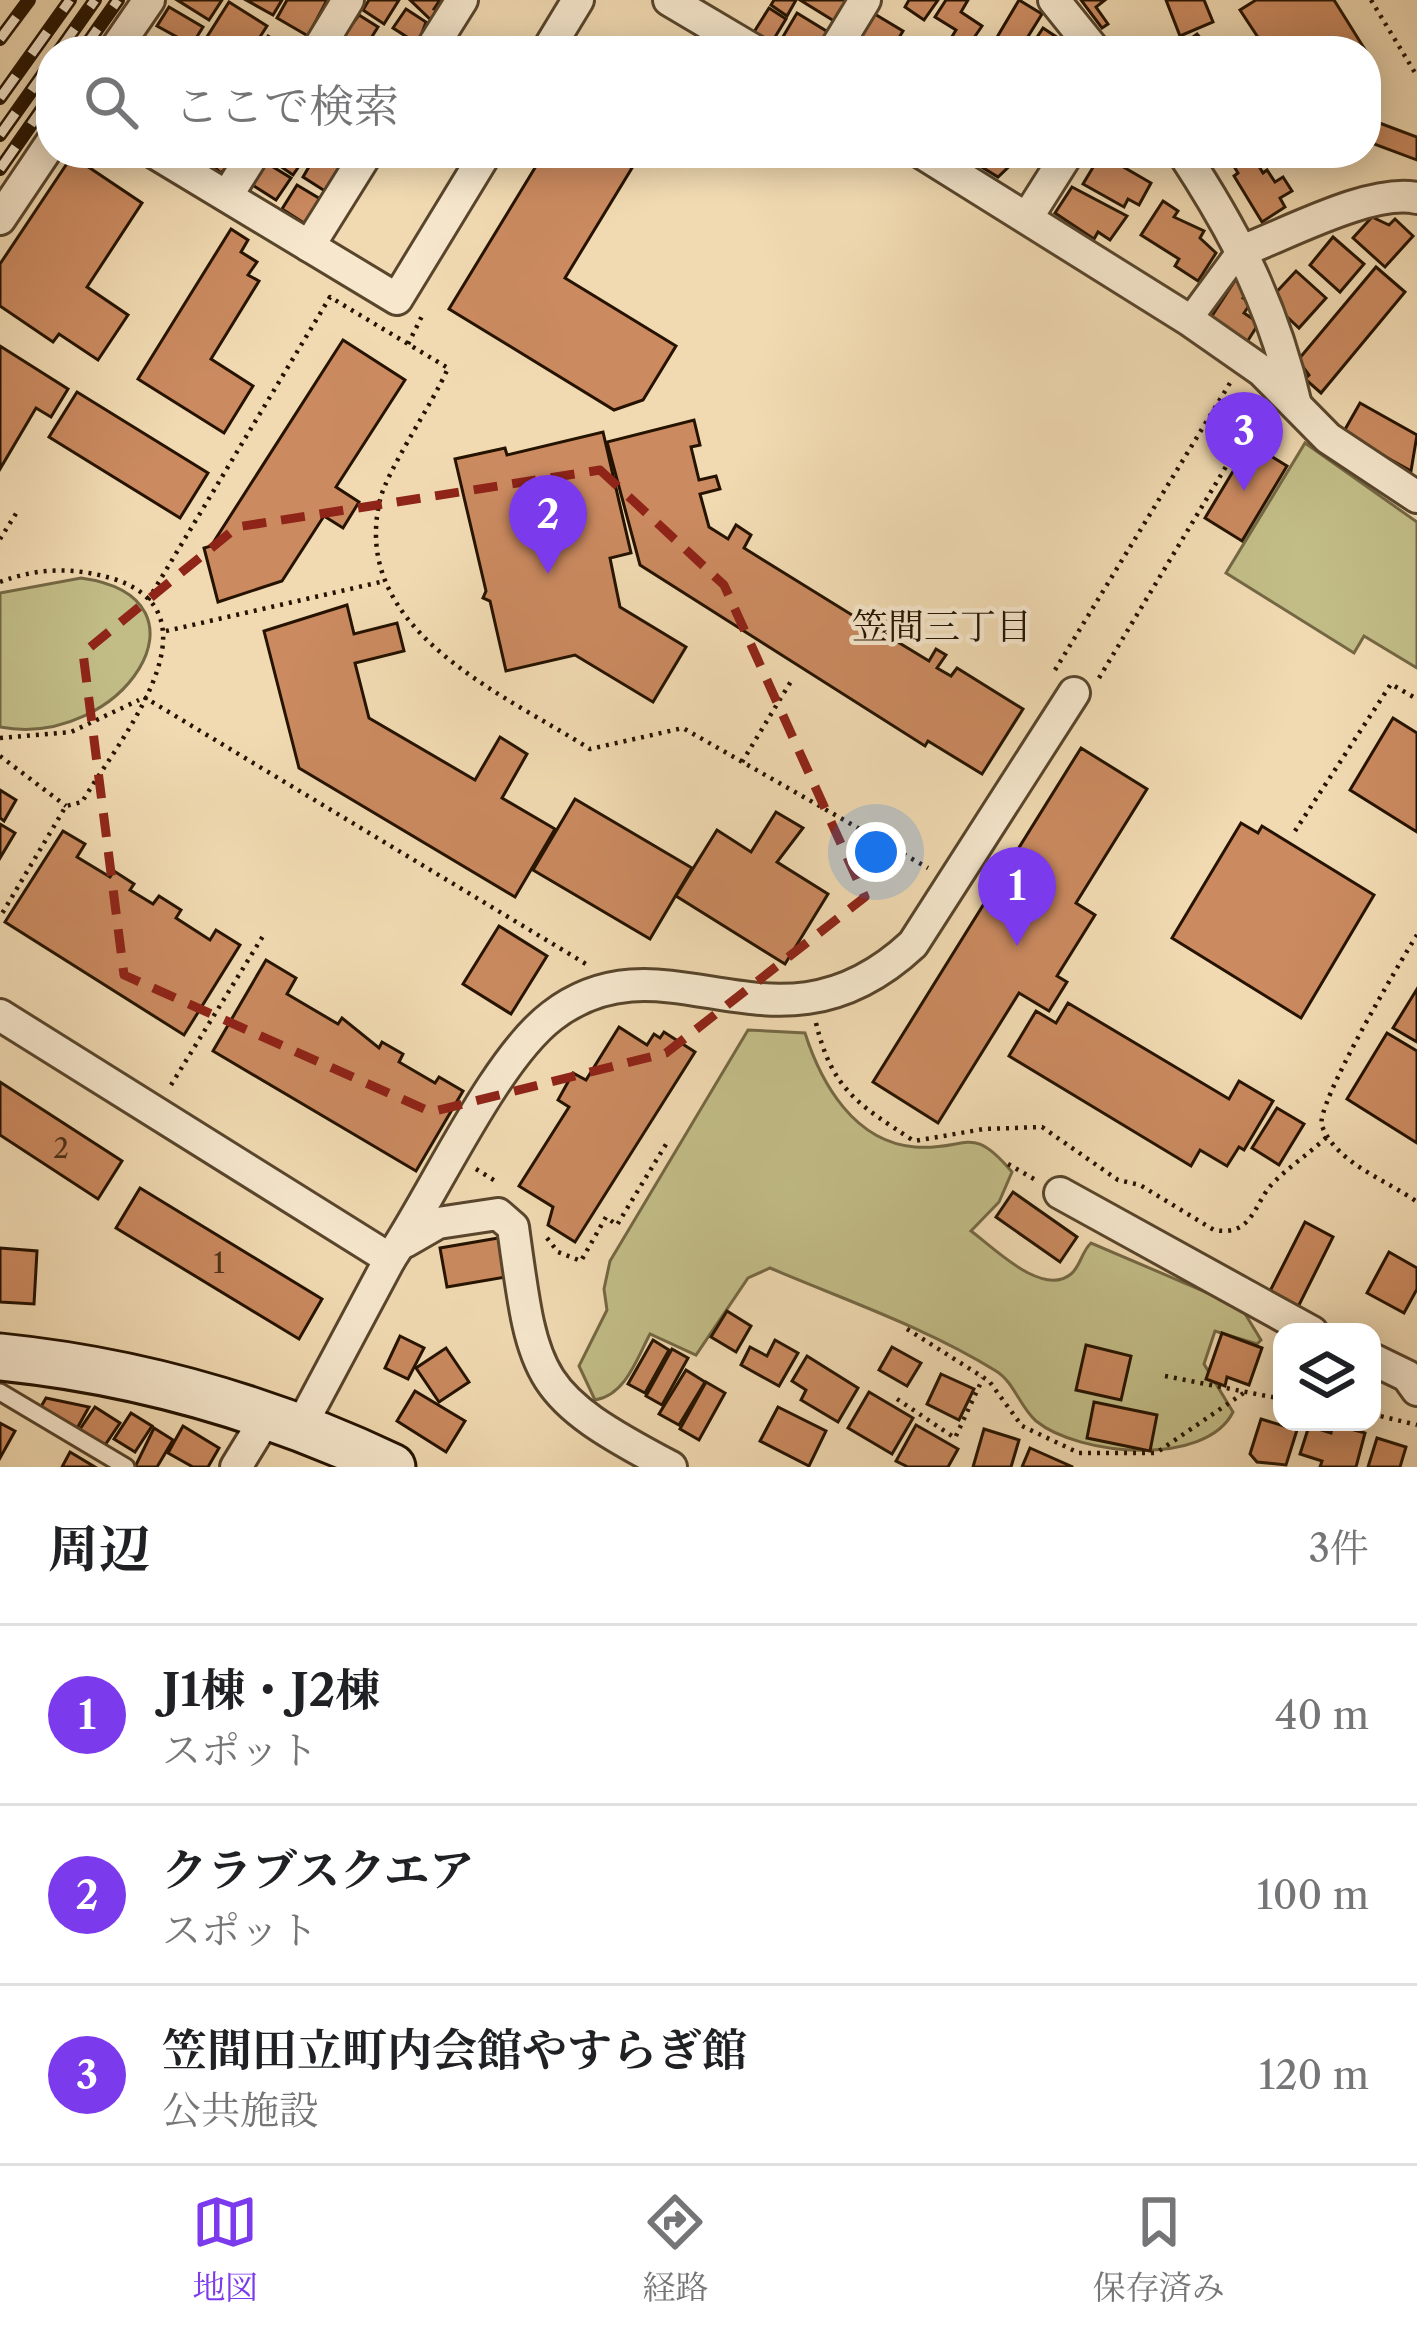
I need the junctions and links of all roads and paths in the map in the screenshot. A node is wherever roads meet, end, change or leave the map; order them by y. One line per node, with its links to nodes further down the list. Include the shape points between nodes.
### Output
1 (149, 0): 9 (street)
2 (348, 0): 10 (street)
3 (462, 0): 11 (street)
4 (578, 0): 12 (street)
5 (669, 0): 13 (street)
6 (865, 0): 14 (street)
7 (1054, 0): 15 (street)
8 (1371, 0): 16 (path)
9 (124, 36)
10 (326, 36)
11 (439, 36)
12 (556, 36)
13 (730, 36)
14 (843, 36)
15 (1084, 36)
16 (1417, 76)
17 (36, 165): 28 (street)
18 (180, 168): 25 (street)
19 (245, 168): 25 (street)
20 (358, 168): 29 (street)
21 (477, 168): 29 (street, via 397,299)
22 (946, 168): 27 (street)
23 (1059, 168): 27 (street)
24 (1191, 168): 30 (street)
25 (227, 196): 29 (street)
26 (1417, 198): 30 (street, via 1361,204)
27 (1027, 218): 31 (street)
28 (0, 219)
29 (309, 246)
30 (1239, 252): 31 (street); 33 (street, via 1253,267 1283,350)
31 (1190, 320): 33 (street)
32 (1236, 374): 42 (path)
33 (1290, 399): 34 (street, via 1328,438); 42 (path, via 1259,410)
34 (1417, 497)
35 (17, 512): 36 (path)
36 (0, 539)
37 (385, 580): 39 (path, via 376,539 381,496 448,368 330,296); 40 (path); 47 (path, via 429,647 590,749 683,728)
38 (0, 582): 39 (path, via 85,570)
39 (148, 599): 40 (path)
40 (166, 632): 43 (path)
41 (793, 678): 47 (path)
42 (1074, 683): 50 (street)
43 (144, 697): 45 (path, via 71,732); 48 (path, via 82,802); 54 (path, via 597,971)
44 (1417, 699): 49 (path, via 1391,684)
45 (0, 738)
46 (0, 756): 48 (path)
47 (742, 762): 50 (path)
48 (66, 806): 51 (path)
49 (1295, 831)
50 (935, 877): 65 (street, via 913,944 848,990 778,1003 649,983 601,991 556,1012 519,1048)
51 (0, 917)
52 (263, 935): 57 (path)
53 (1417, 935): 58 (path, via 1320,1112)
54 (583, 976)
55 (0, 1016): 65 (street)
56 (814, 1018): 58 (path, via 831,1072 848,1095 914,1141 1042,1127 1118,1180 1214,1230 1248,1222 1272,1183)
57 (171, 1085)
58 (1329, 1136): 63 (path, via 1358,1166)
59 (668, 1142): 64 (path, via 617,1225 606,1217 581,1261 558,1252)
60 (471, 1166): 61 (path)
61 (508, 1190)
62 (1060, 1193): 66 (street)
63 (1417, 1202)
64 (542, 1229)
65 (395, 1252): 78 (street); 84 (street, via 438,1223 498,1214 513,1227 526,1323 550,1387 603,1431)
66 (1296, 1323)
67 (907, 1329): 71 (path)
68 (0, 1357): 78 (main road, via 169,1384)
69 (1381, 1363): 72 (street)
70 (1165, 1376): 74 (path)
71 (983, 1378): 76 (path, via 955,1438); 80 (path, via 1022,1426)
72 (1417, 1390)
73 (0, 1392): 81 (lane)
74 (1245, 1392): 75 (path); 80 (path, via 1156,1453)
75 (1273, 1397)
76 (897, 1400)
77 (1381, 1416): 79 (path)
78 (286, 1419): 82 (street); 83 (main road)
79 (1417, 1426)
80 (1079, 1453): 85 (path)
81 (126, 1467)
82 (236, 1467)
83 (392, 1467)
84 (671, 1467)
85 (1076, 1467)

